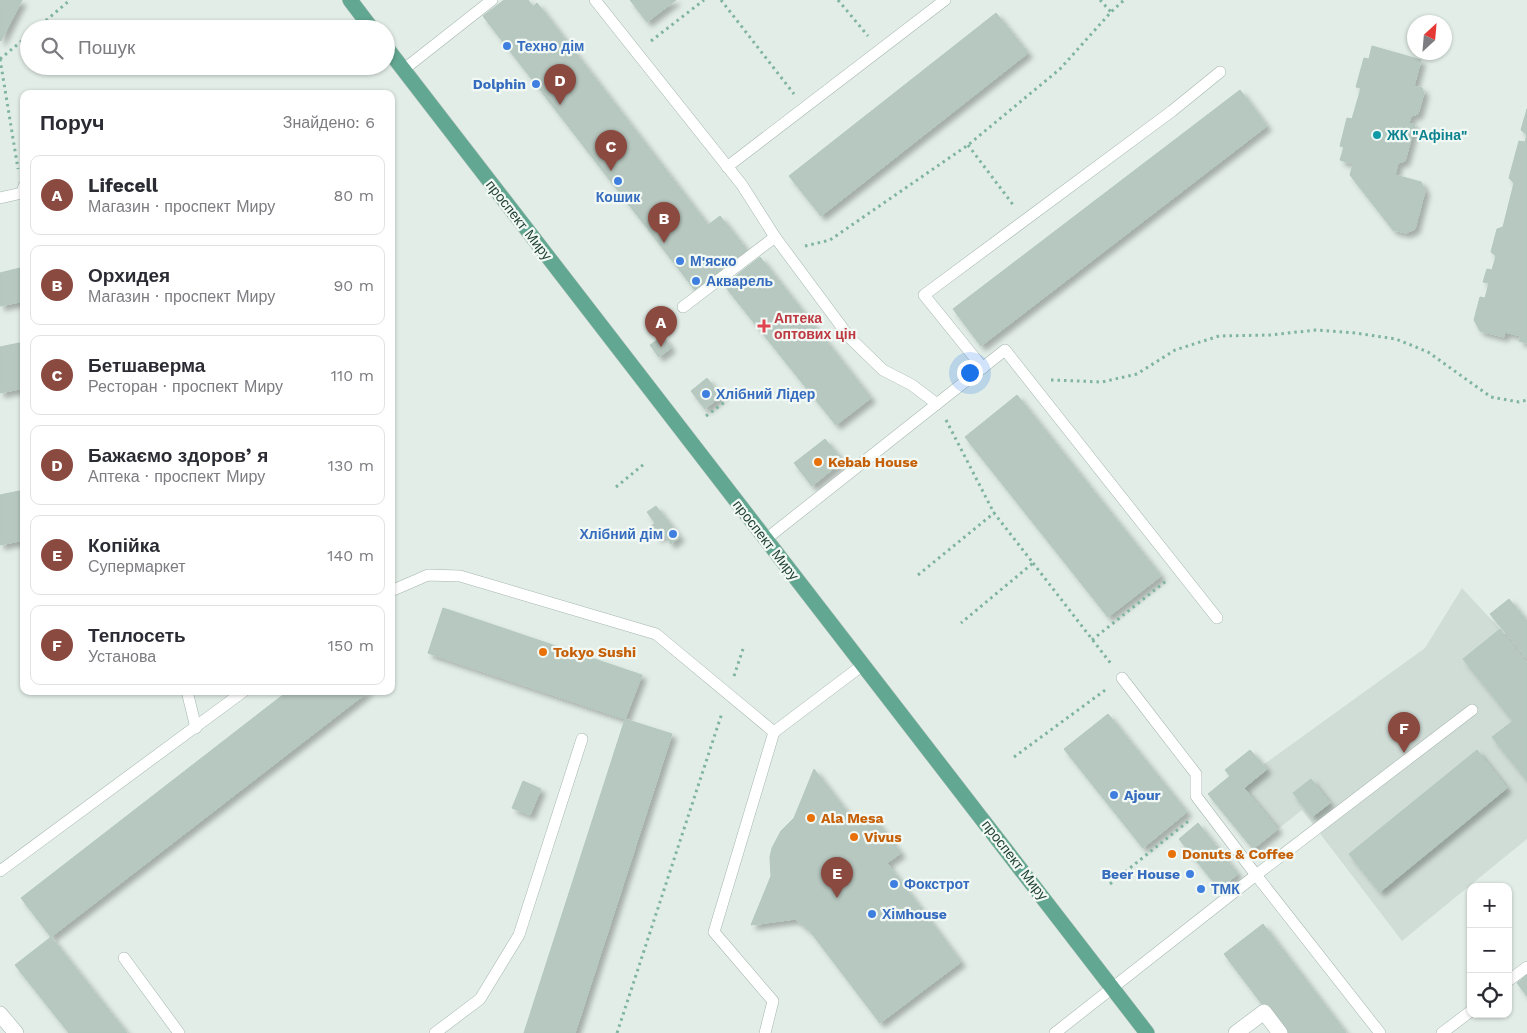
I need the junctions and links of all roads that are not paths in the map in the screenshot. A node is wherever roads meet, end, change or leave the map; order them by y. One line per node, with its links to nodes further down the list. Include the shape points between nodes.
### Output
1 (350, 0): 5 (main road)
2 (492, 0): 7 (lane)
3 (595, 0): 9 (lane)
4 (946, 0): 9 (lane)
5 (365, 20)
6 (395, 60): 7 (main road, проспект Миру)
7 (403, 70): 16 (main road, проспект Миру)
8 (1220, 72): 14 (lane, via 924,295)
9 (727, 167): 12 (lane)
10 (20, 191): 11 (lane)
11 (0, 198)
12 (775, 237): 13 (lane); 15 (lane, via 850,338 883,370 912,385)
13 (683, 307)
14 (983, 368): 15 (lane); 18 (lane, via 1005,350)
15 (937, 404): 16 (lane)
16 (766, 539): 19 (main road, проспект Миру)
17 (395, 588): 25 (lane, via 428,575 460,576 656,634)
18 (1217, 618)
19 (864, 664): 25 (lane); 32 (main road, проспект Миру)
20 (1122, 678): 28 (lane, via 1196,774 1196,796)
21 (189, 695): 24 (lane)
22 (239, 695): 24 (lane)
23 (1472, 710): 28 (lane)
24 (196, 728): 27 (lane)
25 (774, 732): 38 (lane, via 714,932 773,1001)
26 (582, 739): 37 (lane, via 520,935 480,999)
27 (0, 871)
28 (1256, 875): 32 (lane); 43 (lane)
29 (124, 958): 36 (lane)
30 (1527, 967): 31 (lane)
31 (1512, 978)
32 (1112, 987): 39 (lane); 40 (main road, проспект Миру)
33 (1467, 1013): 44 (lane)
34 (0, 1014): 35 (street)
35 (16, 1033)
36 (179, 1033)
37 (435, 1033)
38 (765, 1033)
39 (1055, 1033)
40 (1147, 1033)
41 (1236, 1033): 42 (street, via 1264,1012)
42 (1280, 1033)
43 (1380, 1033)
44 (1442, 1033)

